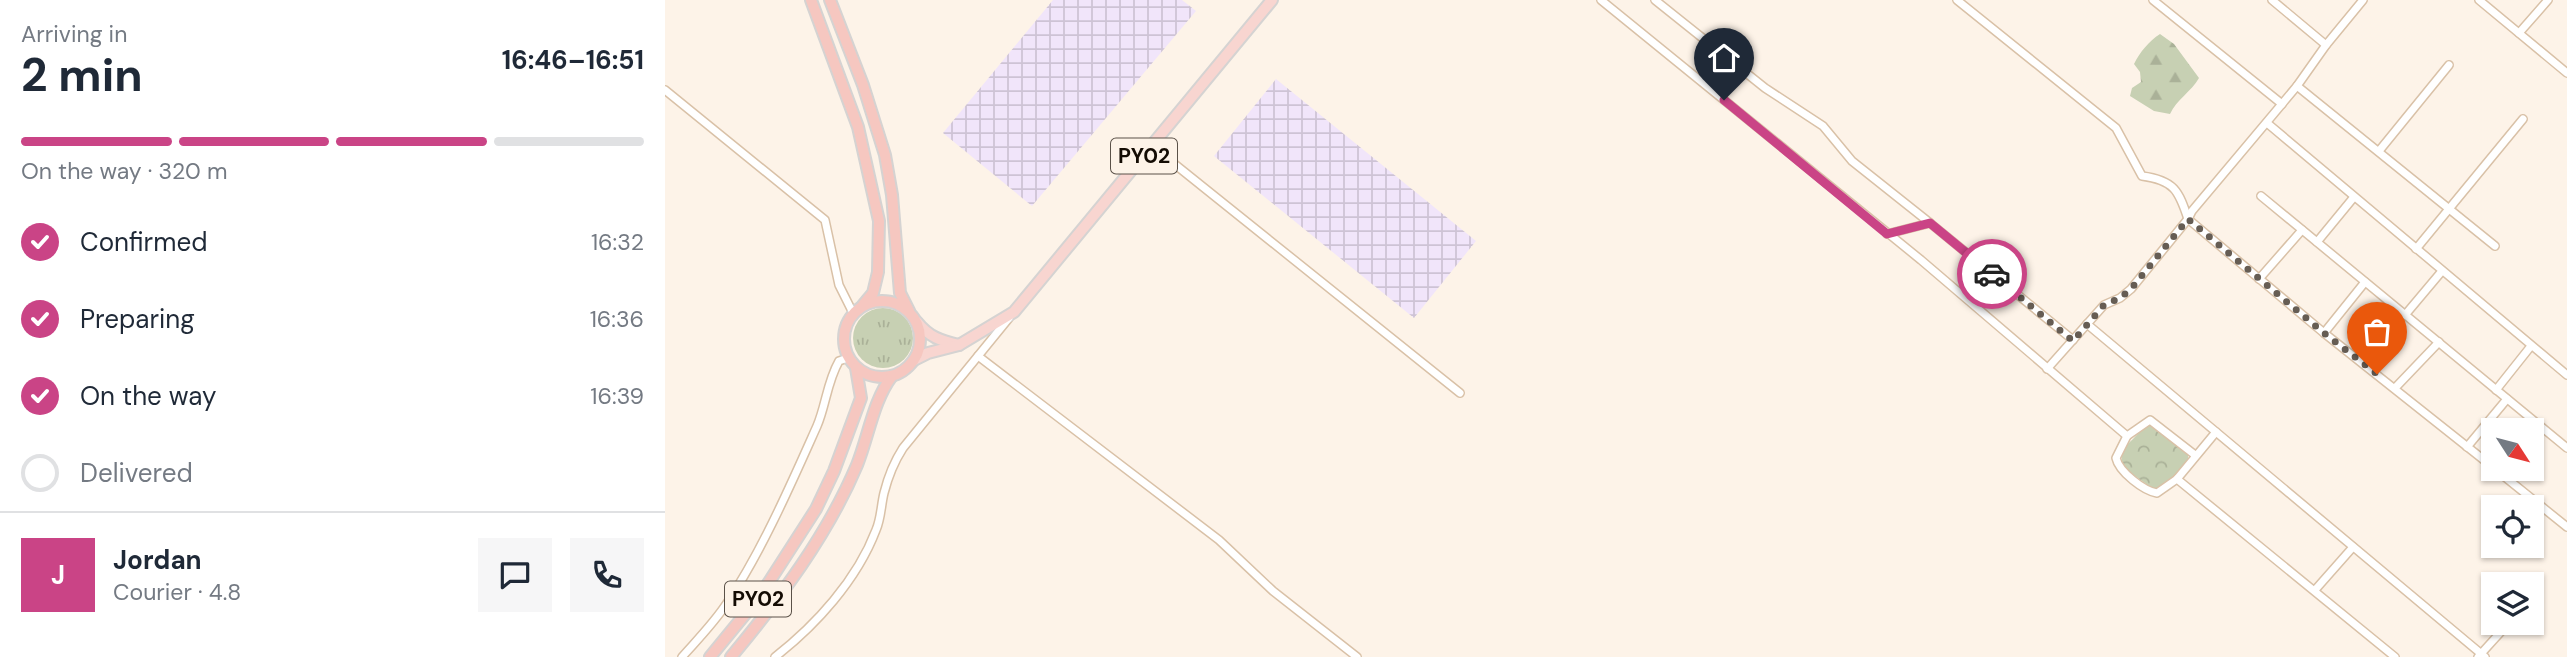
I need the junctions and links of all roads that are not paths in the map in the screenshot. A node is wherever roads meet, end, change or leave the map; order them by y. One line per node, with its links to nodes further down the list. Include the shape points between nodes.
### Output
1 (811, 0): 36 (highway, via 858,127 879,221 878,272 873,293)
2 (830, 0): 37 (highway, via 885,155 900,293)
3 (1272, 0): 21 (main road, PY02)
4 (1601, 0): 29 (street)
5 (1655, 0): 27 (street, via 1765,88 1823,126 1852,161)
6 (1957, 0): 26 (street, via 2116,128 2142,176 2171,185 2182,198)
7 (2153, 0): 18 (street)
8 (2272, 0): 13 (street)
9 (2363, 0): 13 (street)
10 (2479, 0): 12 (street)
11 (2548, 0): 12 (street)
12 (2519, 33): 15 (street)
13 (2326, 45): 16 (street)
14 (2449, 65): 22 (street)
15 (2567, 73)
16 (2297, 86): 18 (street); 22 (street)
17 (665, 90): 39 (street, via 825,220 839,285)
18 (2282, 104): 20 (street)
19 (2523, 119): 25 (street)
20 (2267, 123): 24 (street); 26 (street)
21 (1152, 146): 38 (main road, PY02); 56 (street)
22 (2379, 151): 25 (street)
23 (2261, 196): 28 (street)
24 (2354, 197): 30 (street); 32 (street)
25 (2449, 208): 31 (street); 32 (street)
26 (2188, 219): 34 (street); 42 (street, via 2131,289 2104,305)
27 (1930, 223): 29 (street); 44 (street)
28 (2302, 230): 30 (street); 34 (street)
29 (1887, 234): 51 (street)
30 (2317, 242): 35 (street)
31 (2495, 246)
32 (2416, 250): 33 (street)
33 (2442, 271): 40 (street); 47 (street)
34 (2259, 279): 43 (street)
35 (2365, 282): 40 (street); 43 (street)
36 (863, 305): 37 (highway, via 887,300); 39 (highway)
37 (909, 311): 41 (highway)
38 (1014, 312): 46 (main road, PY02); 48 (street)
39 (853, 313): 50 (highway, PY02, via 843,335)
40 (2405, 315): 45 (street)
41 (917, 322): 46 (main road, via 926,333); 49 (highway, via 919,348)
42 (2087, 324): 44 (street); 58 (street)
43 (2324, 333): 54 (street)
44 (2073, 341): 51 (street)
45 (2439, 342): 54 (street); 55 (street)
46 (960, 345): 49 (main road, PY02)
47 (2531, 346): 52 (street); 55 (street)
48 (978, 356): 74 (street, via 903,448 884,492 877,529 859,564 814,622); 75 (street, via 1219,540 1273,591)
49 (914, 360): 53 (highway, PY02)
50 (852, 363): 53 (highway, via 867,374); 71 (street, via 839,361 832,373 821,416 788,491 737,586); 72 (highway, PY02, via 861,398 816,509 760,596)
51 (2047, 369): 59 (street)
52 (2567, 375)
53 (893, 376): 73 (highway, PY02, via 880,392 857,465 811,551)
54 (2395, 388): 60 (street)
55 (2496, 390): 57 (street)
56 (1459, 393)
57 (2507, 399): 60 (street); 61 (street)
58 (2216, 432): 62 (street); 67 (street)
59 (2127, 436): 62 (street, via 2146,421 2155,421); 64 (street, via 2116,458 2118,466 2153,493 2162,492)
60 (2467, 447): 63 (street)
61 (2567, 448)
62 (2195, 455): 64 (street)
63 (2481, 458)
64 (2177, 479): 68 (street)
65 (2509, 481): 66 (street)
66 (2567, 527)
67 (2353, 547): 68 (street); 70 (street)
68 (2315, 590): 76 (street)
69 (2499, 635): 70 (street)
70 (2481, 656)
71 (682, 657)
72 (711, 657)
73 (731, 657)
74 (775, 657)
75 (1357, 657)
76 (2395, 657)

